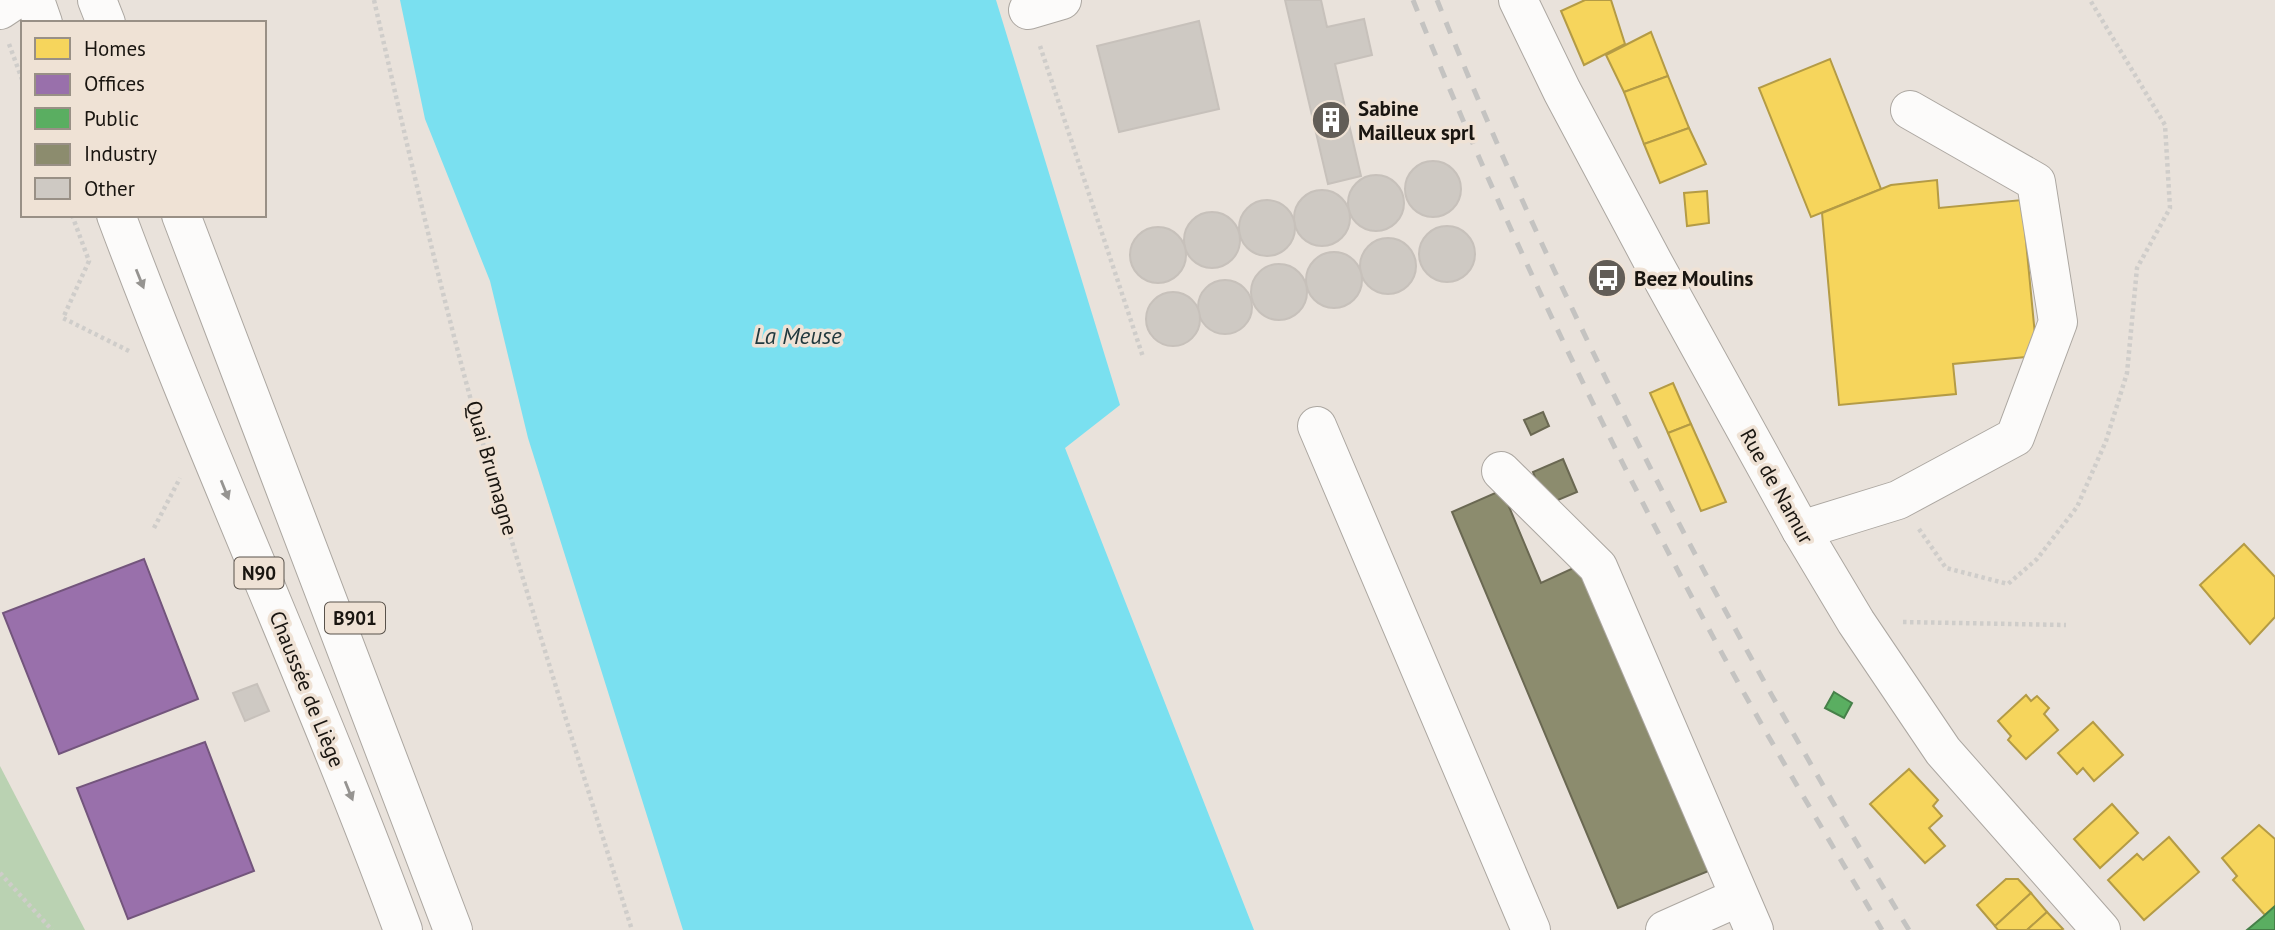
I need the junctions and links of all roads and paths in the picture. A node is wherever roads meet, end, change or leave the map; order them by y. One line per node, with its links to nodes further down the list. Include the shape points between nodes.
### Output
1 (35, 0): 7 (main road)
2 (97, 0): 8 (main road)
3 (374, 0): 30 (path, Quai Brumagne, via 416,186 480,431)
4 (1518, 0): 21 (main road, Rue de Namur, via 1581,127)
5 (1045, 5): 16 (path)
6 (7, 14): 9 (path)
7 (42, 21)
8 (105, 21)
9 (21, 74)
10 (1910, 110): 21 (main road, via 2036,182 2058,322 2015,437 1898,500)
11 (73, 217): 15 (path, via 89,261 63,318)
12 (117, 217): 27 (main road, Chaussée de Liège / N90, one-way to 27)
13 (182, 217): 14 (main road, N90)
14 (219, 313): 28 (main road, N90); 29 (main road, B901, via 392,700)
15 (132, 353)
16 (1143, 357)
17 (1317, 426): 31 (main road)
18 (1501, 471): 25 (main road, via 1598,567)
19 (180, 477): 20 (path)
20 (154, 528)
21 (1801, 530): 22 (main road, Rue de Namur)
22 (1856, 621): 23 (path); 33 (main road, Rue de Namur, via 1943,751)
23 (2066, 625)
24 (0, 873): 26 (path)
25 (1746, 913): 32 (main road)
26 (52, 930)
27 (403, 930)
28 (453, 930)
29 (476, 930)
30 (632, 930)
31 (1531, 930)
32 (1665, 930)
33 (2101, 930)

